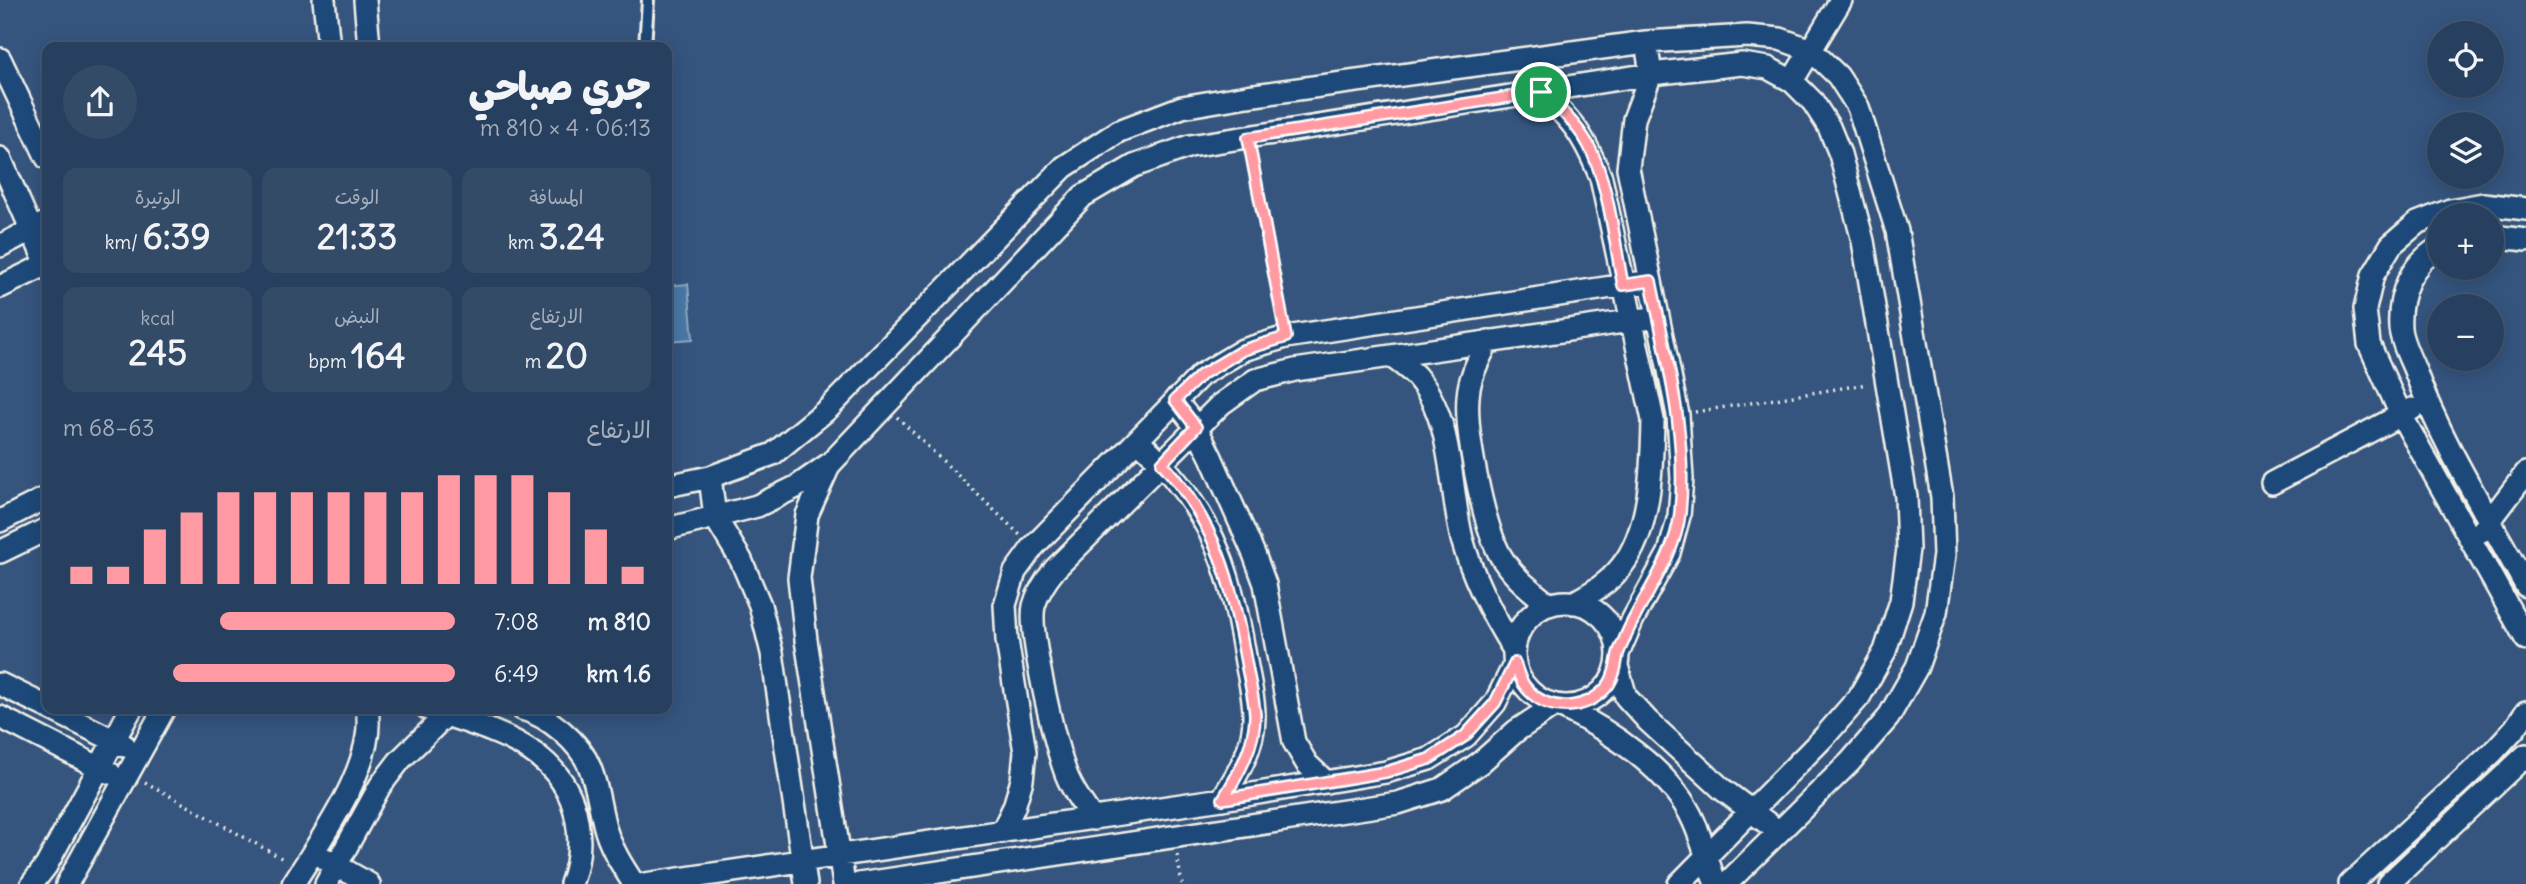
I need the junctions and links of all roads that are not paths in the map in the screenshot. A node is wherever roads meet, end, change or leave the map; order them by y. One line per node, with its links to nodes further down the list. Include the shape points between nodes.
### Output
1 (324, 0): 5 (street)
2 (365, 0): 6 (street)
3 (648, 0): 7 (lane)
4 (1841, 0): 9 (street)
5 (328, 42)
6 (369, 42)
7 (645, 42)
8 (1646, 42): 9 (street, via 1746,36 1780,39); 11 (street); 38 (street, via 1234,98 1181,107 1119,131 1064,167 829,408 773,454)
9 (1811, 50): 12 (street); 77 (street, via 1838,76 1858,107 1896,231 1942,497 1944,555 1936,613 1917,667 1888,718)
10 (0, 59): 14 (street)
11 (1651, 74): 12 (street, via 1742,64 1768,68); 13 (street); 23 (street, via 1634,119 1628,168)
12 (1792, 81): 74 (street, via 1823,118 1840,154 1863,241 1906,497 1909,549 1901,601 1885,651 1859,697)
13 (1541, 92): 24 (street, via 1567,115 1587,144 1601,178); 35 (street, via 1190,146 1134,166 1083,196)
14 (42, 147)
15 (0, 158): 17 (street)
16 (2526, 209): 32 (street, via 2483,204 2450,210 2417,223 2391,245 2373,275 2365,309 2369,344)
17 (39, 226): 20 (street)
18 (2504, 237): 19 (street)
19 (2526, 240)
20 (0, 246)
21 (2427, 255): 31 (street, via 2410,276 2400,302 2400,331)
22 (42, 267): 25 (street)
23 (1651, 281): 24 (street); 26 (street)
24 (1623, 285): 27 (street); 30 (street, via 1286,337 1243,350 1201,375)
25 (0, 287)
26 (1658, 317): 27 (street); 54 (street, via 1678,415 1679,516 1670,553 1633,619)
27 (1630, 321): 28 (street); 50 (street, via 1653,420 1647,501 1636,540 1622,567 1600,588)
28 (1488, 341): 29 (street); 51 (street, via 1468,395 1468,424 1487,525 1501,557 1522,584)
29 (1391, 356): 33 (street, via 1255,380); 53 (street, via 1416,376 1434,403 1462,538 1475,578)
30 (1175, 400): 33 (street); 34 (street)
31 (2426, 401): 32 (street); 43 (street)
32 (2400, 415): 39 (street); 47 (street)
33 (1196, 427): 36 (street); 72 (street, via 1265,584 1294,742 1307,764)
34 (1138, 440): 36 (street); 76 (street, via 1033,547 1015,572 1005,605 1007,640 1026,752 1014,807)
35 (832, 462): 42 (street, via 757,506); 78 (street, via 807,515 799,578)
36 (1162, 463): 73 (street, via 1180,483 1220,551 1236,602 1255,715 1246,755); 75 (street, via 1049,576 1034,607 1033,634 1056,743 1064,770)
37 (2526, 473): 43 (street)
38 (710, 477): 40 (street); 42 (street)
39 (2272, 483)
40 (672, 485)
41 (42, 500): 44 (street)
42 (715, 517): 45 (street); 80 (street, via 741,560 760,605)
43 (2490, 520): 47 (street); 49 (street)
44 (0, 521)
45 (672, 528)
46 (42, 531): 48 (street)
47 (2473, 544): 52 (street)
48 (0, 552)
49 (2526, 586)
50 (1573, 603): 51 (street); 54 (street, via 1591,608 1605,620 1615,636)
51 (1549, 605): 53 (street, via 1532,615 1519,631)
52 (2526, 639)
53 (1514, 657): 57 (street, via 1528,690); 72 (street, via 1495,703 1465,736 1429,759)
54 (1618, 660): 57 (street, via 1610,683 1597,697 1579,705); 74 (street, via 1626,697 1695,766)
55 (0, 684): 56 (street)
56 (42, 705)
57 (1558, 706): 79 (street, via 1626,744 1674,789 1694,822); 91 (street, via 1442,789 1398,803)
58 (2526, 712): 95 (street, via 2493,751)
59 (61, 714): 67 (street)
60 (128, 714): 67 (street)
61 (161, 714): 68 (street)
62 (367, 714): 81 (street, via 367,747 357,776)
63 (435, 714): 82 (street, via 380,786)
64 (442, 714): 86 (street, via 517,742 543,758 563,781 580,839)
65 (536, 714): 87 (street, via 565,733 589,764 607,832)
66 (0, 717): 70 (street)
67 (114, 740): 68 (street); 70 (street)
68 (139, 753): 71 (street)
69 (2526, 755): 96 (street)
70 (99, 767): 71 (street); 83 (street)
71 (126, 776): 84 (street)
72 (1326, 782): 73 (street)
73 (1223, 799): 75 (street)
74 (1751, 811): 77 (street); 79 (street)
75 (1093, 819): 76 (street)
76 (1002, 832): 78 (street)
77 (1779, 832): 94 (street)
78 (839, 854): 80 (street); 90 (street)
79 (1705, 858): 92 (street); 93 (street)
80 (802, 859): 88 (street); 89 (street)
81 (303, 868): 82 (street)
82 (331, 875): 85 (street)
83 (32, 884)
84 (67, 884)
85 (369, 884)
86 (571, 884)
87 (634, 884)
88 (646, 884)
89 (806, 884)
90 (844, 884)
91 (859, 884)
92 (1679, 884)
93 (1716, 884)
94 (1726, 884)
95 (2350, 884)
96 (2388, 884)

